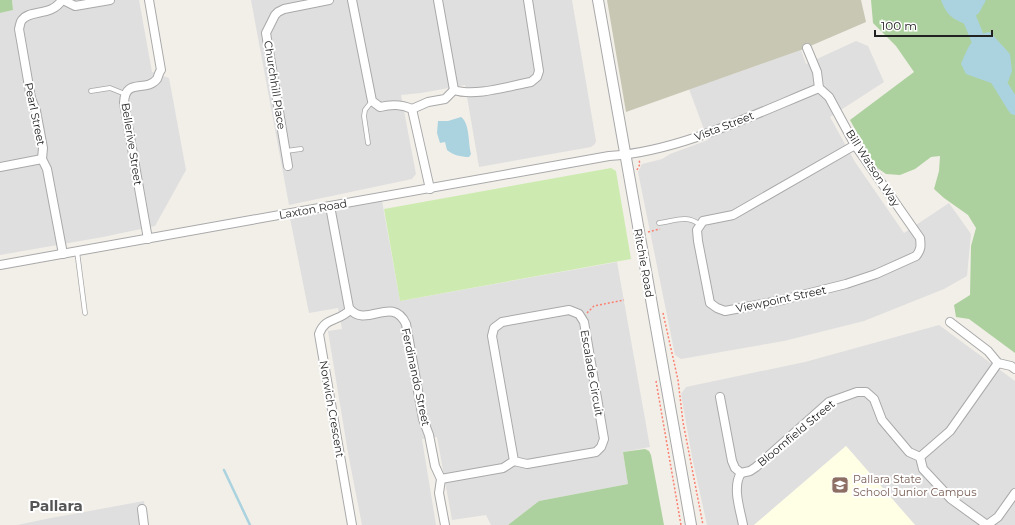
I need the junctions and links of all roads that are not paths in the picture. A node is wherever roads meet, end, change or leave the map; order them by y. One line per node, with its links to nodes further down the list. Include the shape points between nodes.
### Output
1 (63, 0): 2 (street, Pearl Street, via 75,6); 21 (street, Pearl Street, via 51,10 25,16 19,29 44,148)
2 (110, 0)
3 (149, 0): 13 (street, Bellerive Street, via 161,70 157,79 132,87)
4 (329, 0): 19 (street, Churchhill Place, via 284,8 278,12 266,33)
5 (352, 0): 14 (street)
6 (438, 0): 11 (street)
7 (528, 0): 11 (street, via 539,71 536,77 531,82 473,93)
8 (598, 0): 20 (street, Ritchie Road)
9 (807, 48): 10 (street, via 817,72)
10 (819, 88): 17 (street, Bill Watson Way, via 829,97); 20 (street, Vista Street, via 672,145)
11 (454, 90): 15 (street, via 445,99 428,102)
12 (91, 91): 13 (lane, via 110,88)
13 (125, 94): 28 (street, Bellerive Street, via 124,103)
14 (372, 101): 15 (street, via 380,107 397,104); 16 (lane, via 364,116)
15 (412, 109): 24 (street)
16 (368, 143)
17 (855, 145): 27 (street, via 733,215 704,221); 29 (street, Bill Watson Way, via 920,238)
18 (301, 149): 19 (lane)
19 (285, 151): 22 (street, Churchhill Place)
20 (625, 155): 24 (street, Laxton Road); 48 (street, Ritchie Road)
21 (42, 159): 23 (street); 31 (street, Pearl Street, via 47,169)
22 (288, 166)
23 (0, 167)
24 (430, 189): 25 (street, Laxton Road)
25 (330, 206): 28 (street, Laxton Road); 33 (street)
26 (659, 223): 27 (lane, via 688,218)
27 (700, 226): 29 (street, Viewpoint Street, via 697,230 698,241 710,303 725,311 846,284 916,256)
28 (148, 239): 30 (street, Laxton Road)
29 (921, 246)
30 (77, 251): 31 (street, Laxton Road); 34 (lane)
31 (63, 254): 32 (street, Laxton Road)
32 (0, 265)
33 (350, 310): 42 (street, Ferdinando Street, via 359,316 391,311 403,317 423,419 435,466); 46 (street, Norwich Crescent, via 344,316 327,322 319,334)
34 (85, 313)
35 (950, 322): 36 (street, via 988,351)
36 (998, 363): 37 (street); 39 (street, via 950,431)
37 (1015, 369)
38 (720, 397): 41 (street, via 732,461)
39 (920, 457): 41 (street, Bloomfield Street, via 909,452 882,420 874,399 866,392 857,392 830,402 756,467); 50 (street, via 923,469 951,499)
40 (514, 461): 40 (street, Escalade Circuit, via 527,464 596,452 602,446 604,439 584,322 579,314 569,310 502,322 494,328 492,336); 42 (street, via 503,468)
41 (741, 473): 49 (street, via 736,488)
42 (441, 479): 47 (street, Ferdinando Street, via 439,493)
43 (1015, 493): 50 (street, via 998,517)
44 (142, 509): 45 (street)
45 (144, 525)
46 (352, 525)
47 (445, 525)
48 (691, 525)
49 (743, 525)
50 (987, 525)

